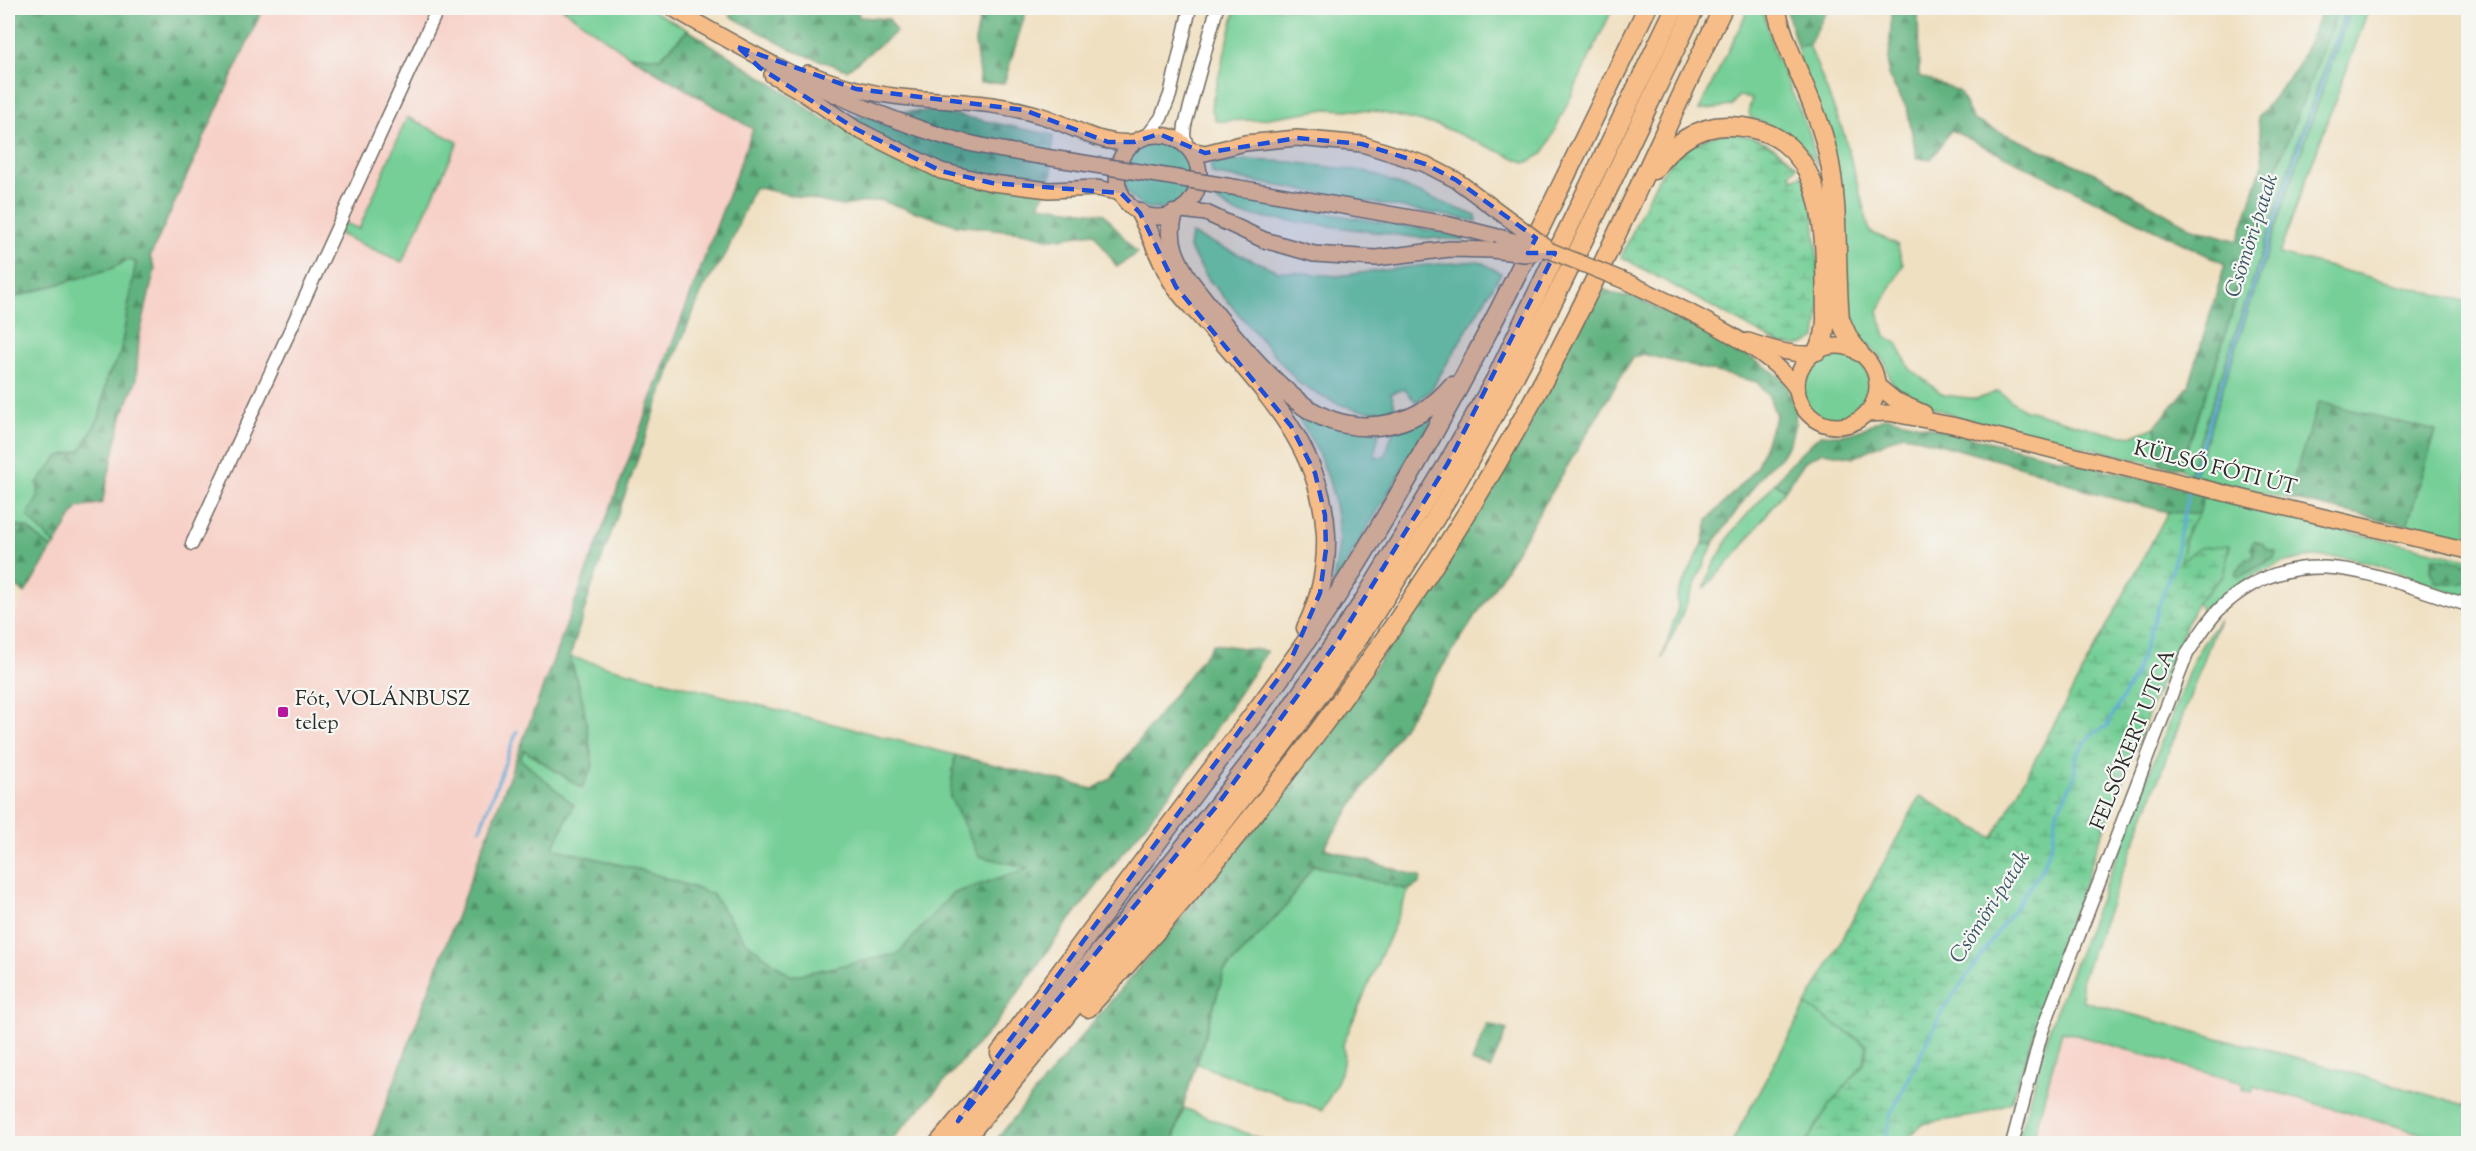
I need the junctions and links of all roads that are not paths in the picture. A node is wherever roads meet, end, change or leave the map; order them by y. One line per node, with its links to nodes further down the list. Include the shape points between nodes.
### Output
1 (438, 8): 28 (street)
2 (672, 8): 10 (main road)
3 (1190, 8): 11 (street, via 1170,95 1161,118)
4 (1217, 8): 13 (street, via 1185,125)
5 (1647, 8): 23 (highway)
6 (1675, 8): 33 (highway, via 1495,380 1361,605 1280,724 1215,808)
7 (1695, 8): 32 (highway, via 1530,347 1466,467 1387,595 1257,781)
8 (1723, 8): 15 (highway)
9 (1776, 8): 22 (highway, via 1829,157 1840,319)
10 (738, 47): 12 (main road, via 856,89 1024,110 1108,142); 14 (main road, via 760,68 856,129 941,171 992,183 1049,190 1097,188); 18 (main road, bridge, via 842,98 931,132 987,147 1446,224)
11 (1148, 135): 12 (main road); 13 (main road, via 1169,135)
12 (1134, 142): 14 (main road, via 1117,169)
13 (1189, 148): 16 (main road, via 1197,160 1199,182 1190,202); 19 (main road, bridge, via 1205,153 1297,138 1362,144 1425,164 1456,180)
14 (1120, 193): 17 (main road)
15 (1634, 198): 21 (highway, via 1663,157 1703,129 1743,126 1774,136 1788,146 1811,176 1820,206 1826,320 1824,336); 32 (highway, via 1518,428 1446,548 1351,689 1270,797 1182,902 1041,1059)
16 (1178, 212): 17 (main road, via 1157,217); 18 (main road, via 1206,213 1264,240 1314,254 1376,258); 23 (highway, via 1170,227 1177,263 1278,385 1305,407 1343,423 1377,427 1408,420 1436,403)
17 (1140, 213): 31 (highway, via 1176,287 1266,392 1291,426 1315,473 1325,515 1324,567 1311,618)
18 (1497, 244): 19 (main road, bridge)
19 (1551, 251): 20 (main road, bridge, via 1632,284)
20 (1732, 336): 21 (main road, via 1781,352); 25 (main road, via 1788,376)
21 (1815, 352): 22 (main road, via 1835,345); 25 (main road, via 1803,363)
22 (1859, 352): 24 (main road, via 1869,361)
23 (1473, 361): 31 (highway, via 1398,497)
24 (1878, 386): 26 (main road); 27 (main road, KÜLSŐ FÓTI ÚT, via 1895,400)
25 (1796, 388): 26 (main road, via 1802,407 1821,423 1845,426)
26 (1867, 414): 27 (main road, KÜLSŐ FÓTI ÚT, via 1888,413)
27 (1952, 425): 29 (main road, KÜLSŐ FÓTI ÚT)
28 (192, 544)
29 (2469, 550)
30 (2469, 605): 36 (street, FELSŐKERT UTCA, via 2370,574 2311,566 2266,577 2226,603 2210,620 2187,654 2042,1031)
31 (1289, 664): 33 (highway, via 986,1072)
32 (1009, 1084): 35 (highway)
33 (958, 1121): 34 (highway)
34 (938, 1143)
35 (961, 1143)
36 (2012, 1143)

